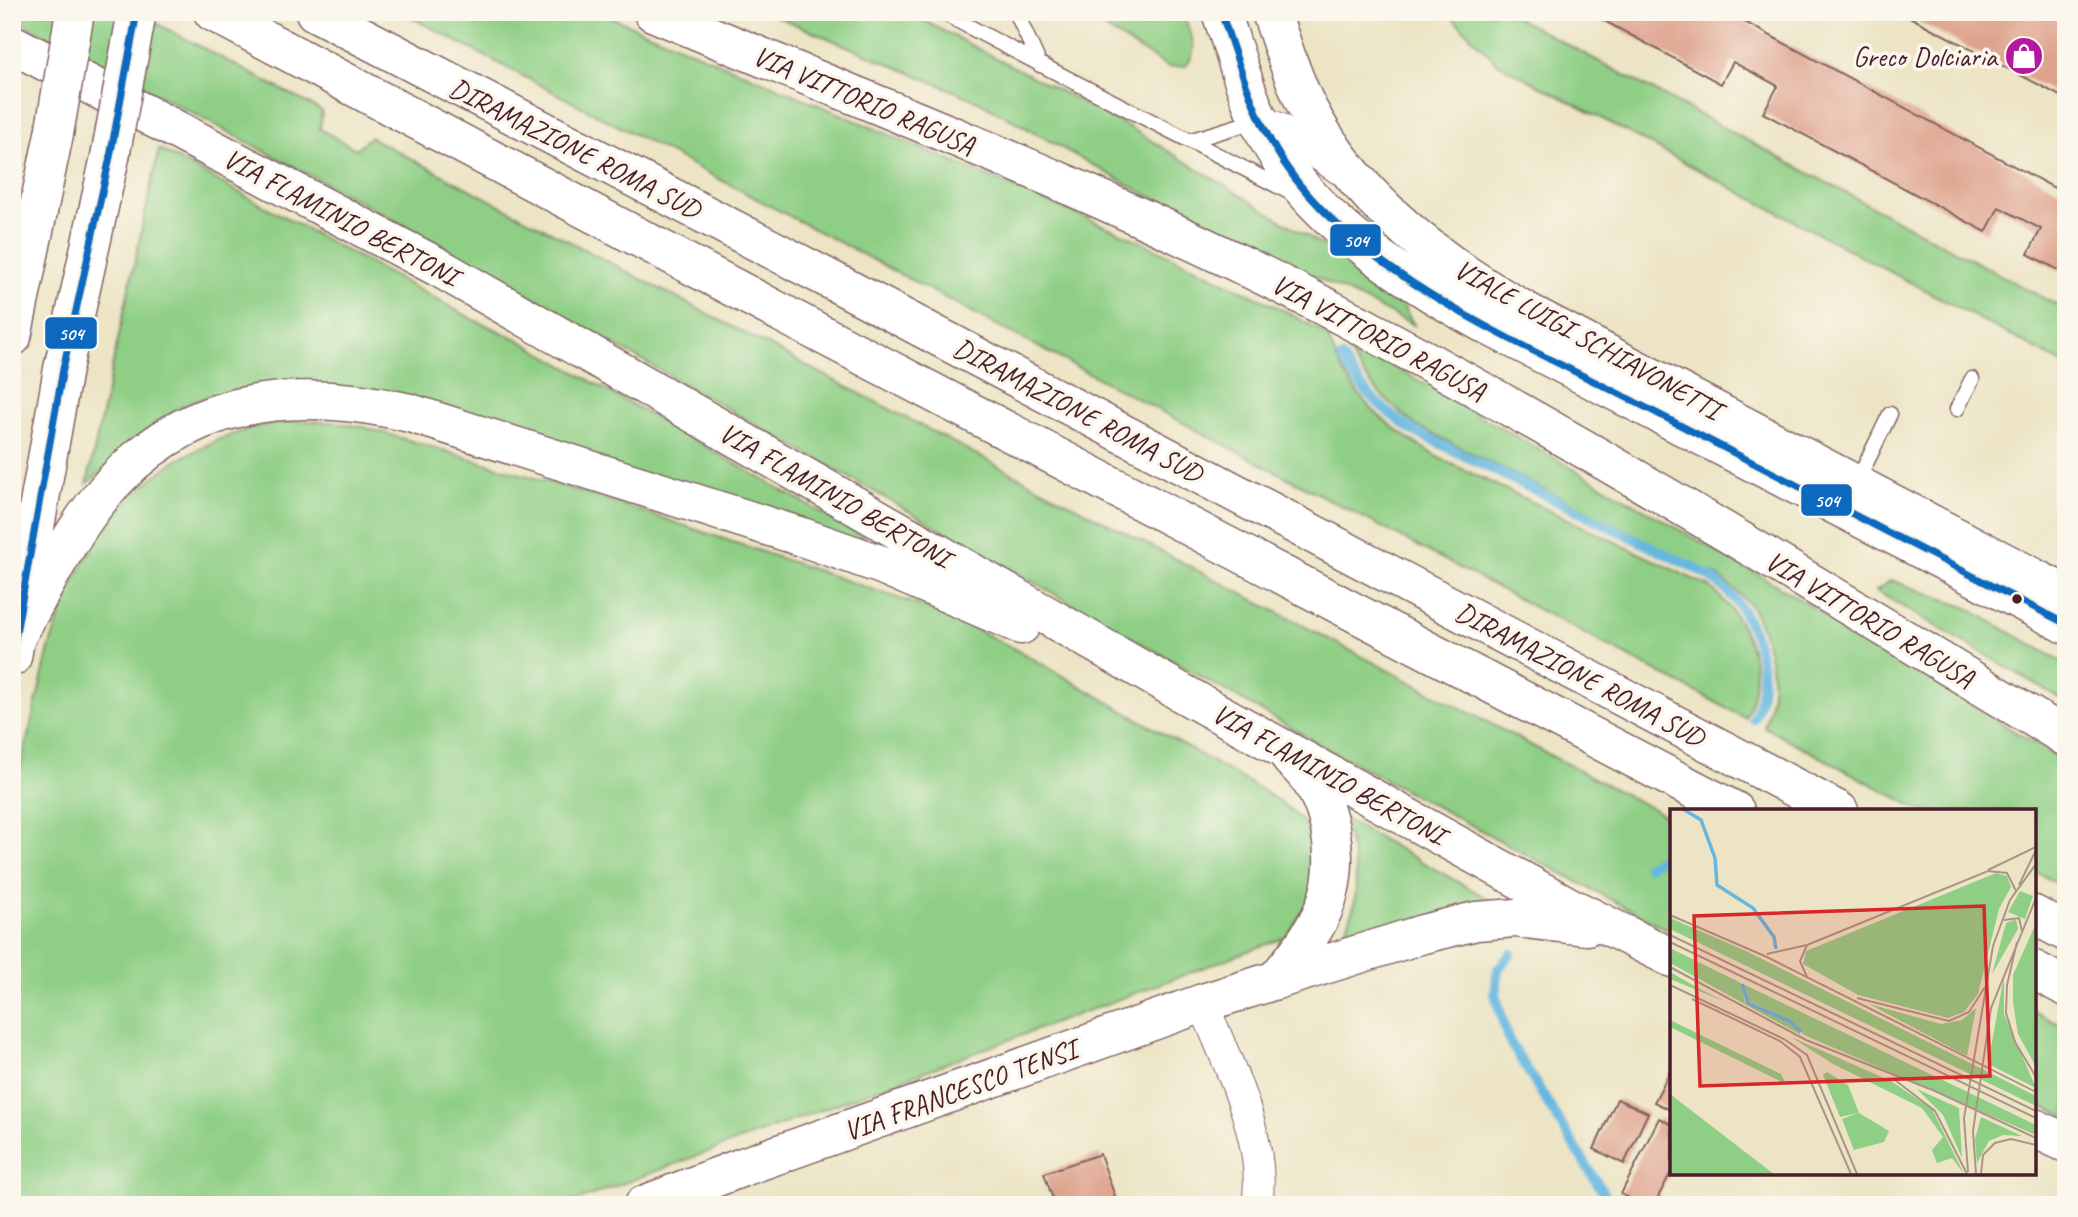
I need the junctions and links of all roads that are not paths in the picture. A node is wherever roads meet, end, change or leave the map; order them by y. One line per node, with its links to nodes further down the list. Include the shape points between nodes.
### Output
1 (75, 12): 18 (main road, bridge)
2 (137, 12): 25 (main road, bridge, via 63,369)
3 (214, 12): 29 (main road, DIRAMAZIONE ROMA SUD)
4 (315, 12): 30 (main road, DIRAMAZIONE ROMA SUD)
5 (653, 12): 13 (main road, VIA VITTORIO RAGUSA)
6 (710, 12): 13 (main road)
7 (942, 12): 12 (lane)
8 (1016, 12): 12 (lane)
9 (1221, 12): 14 (main road, VIALE LUIGI SCHIAVONETTI)
10 (1271, 12): 16 (main road, VIALE LUIGI SCHIAVONETTI, via 1307,107)
11 (12, 44): 26 (main road, VIA FLAMINIO BERTONI, via 438,267)
12 (1040, 65): 15 (lane)
13 (826, 85): 27 (main road, VIA VITTORIO RAGUSA, via 1006,159 1311,299 1508,404)
14 (1259, 120): 15 (lane); 16 (street, via 1308,146); 17 (main road, VIALE LUIGI SCHIAVONETTI, via 1279,159)
15 (1192, 140): 17 (lane)
16 (1359, 184): 22 (main road, VIALE LUIGI SCHIAVONETTI, via 1427,246 1500,297)
17 (1326, 212): 24 (main road, VIALE LUIGI SCHIAVONETTI, via 1400,272 1469,315)
18 (12, 337)
19 (1972, 379): 20 (lane)
20 (1956, 409)
21 (1890, 414): 22 (lane)
22 (1857, 483): 23 (main road, VIALE LUIGI SCHIAVONETTI)
23 (2066, 594)
24 (2066, 624)
25 (14, 646): 26 (main road, via 91,510 124,471 153,447 190,424 223,411 283,401 334,402 410,413 825,545 882,565)
26 (1191, 698): 28 (main road, VIA FLAMINIO BERTONI)
27 (2066, 737)
28 (1268, 740): 33 (main road, VIA FLAMINIO BERTONI); 35 (main road, via 1298,764 1312,783 1326,816 1332,850 1324,908)
29 (1731, 809)
30 (1835, 809)
31 (2036, 916): 32 (main road)
32 (2066, 932)
33 (1664, 954): 35 (main road, VIA FRANCESCO TENSI, via 1601,929 1498,918 1423,934)
34 (2036, 971): 36 (main road)
35 (1276, 980): 37 (main road, VIA FRANCESCO TENSI)
36 (2066, 987)
37 (1203, 1003): 40 (main road, VIA FRANCESCO TENSI); 41 (street, via 1255,1143 1260,1174)
38 (2036, 1129): 39 (main road)
39 (2066, 1143)
40 (644, 1205)
41 (1257, 1205)

